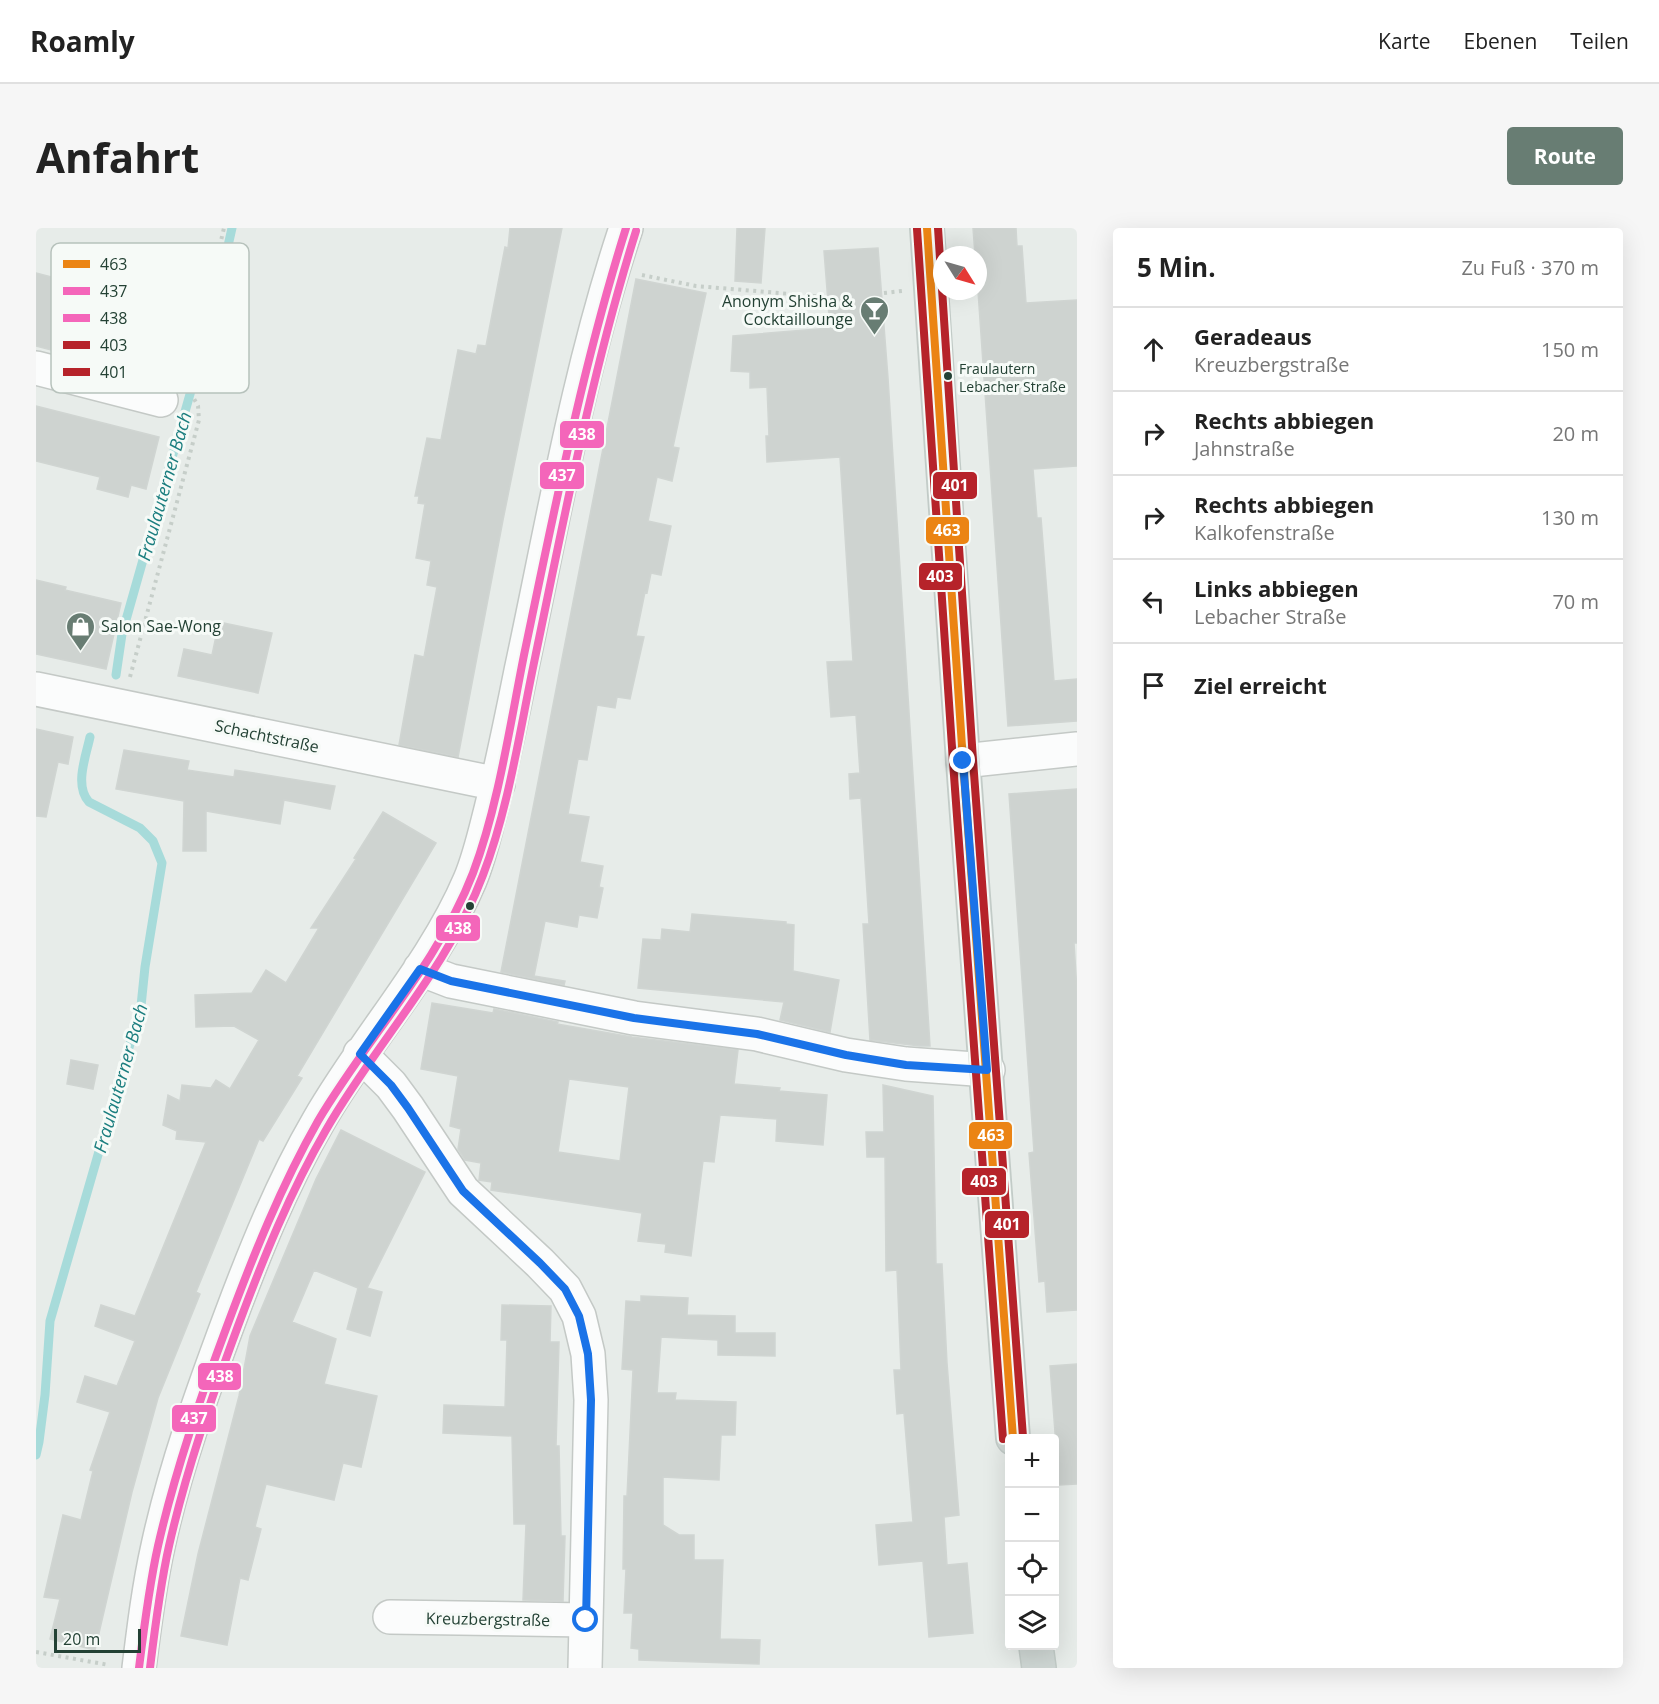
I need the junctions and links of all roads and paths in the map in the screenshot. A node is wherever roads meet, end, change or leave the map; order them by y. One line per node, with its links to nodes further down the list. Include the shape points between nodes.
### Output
1 (224, 228): 4 (path)
2 (626, 228): 5 (street)
3 (927, 228): 15 (main road)
4 (220, 243)
5 (612, 269): 6 (path, via 696,286); 16 (street, via 586,365)
6 (826, 297)
7 (36, 368): 8 (street)
8 (51, 372)
9 (134, 393): 11 (street)
10 (192, 393): 13 (path, via 199,420)
11 (161, 400)
12 (36, 689): 13 (street, Schachtstraße)
13 (123, 706): 16 (street, Schachtstraße)
14 (1077, 749): 15 (street)
15 (963, 761): 19 (main road)
16 (498, 784): 17 (street, via 471,878)
17 (420, 969): 18 (street); 19 (street, via 451,981 634,1018 757,1034 906,1065)
18 (360, 1054): 22 (street, via 391,1085 463,1191 565,1289 579,1316 588,1354 591,1400); 25 (street, via 284,1184 243,1282 180,1464 147,1605)
19 (987, 1070): 20 (main road)
20 (1013, 1434)
21 (390, 1617): 22 (street, Kreuzbergstraße)
22 (586, 1620): 26 (street)
23 (1037, 1650): 27 (main road)
24 (36, 1652): 25 (path)
25 (128, 1667)
26 (585, 1668)
27 (1039, 1668)

